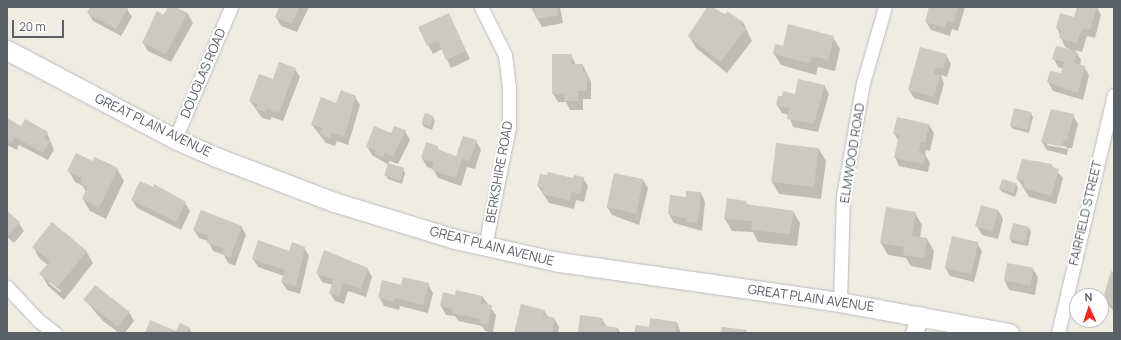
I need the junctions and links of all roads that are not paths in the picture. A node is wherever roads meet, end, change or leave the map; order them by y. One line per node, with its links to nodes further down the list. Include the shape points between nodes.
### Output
1 (231, 7): 6 (street, DOUGLAS ROAD)
2 (480, 7): 7 (street, BERKSHIRE ROAD, via 505,55 509,87 509,127)
3 (885, 7): 9 (street, ELMWOOD ROAD, via 863,82 843,196)
4 (7, 50): 6 (main road, GREAT PLAIN AVENUE)
5 (1114, 94): 14 (street, FAIRFIELD STREET)
6 (175, 139): 7 (main road, GREAT PLAIN AVENUE, via 334,202)
7 (485, 246): 9 (main road, GREAT PLAIN AVENUE, via 559,262)
8 (7, 287): 11 (street, via 39,321)
9 (840, 302): 10 (main road, GREAT PLAIN AVENUE)
10 (920, 315): 12 (street); 13 (main road, GREAT PLAIN AVENUE)
11 (55, 333)
12 (914, 333)
13 (1009, 333)
14 (1058, 333)

